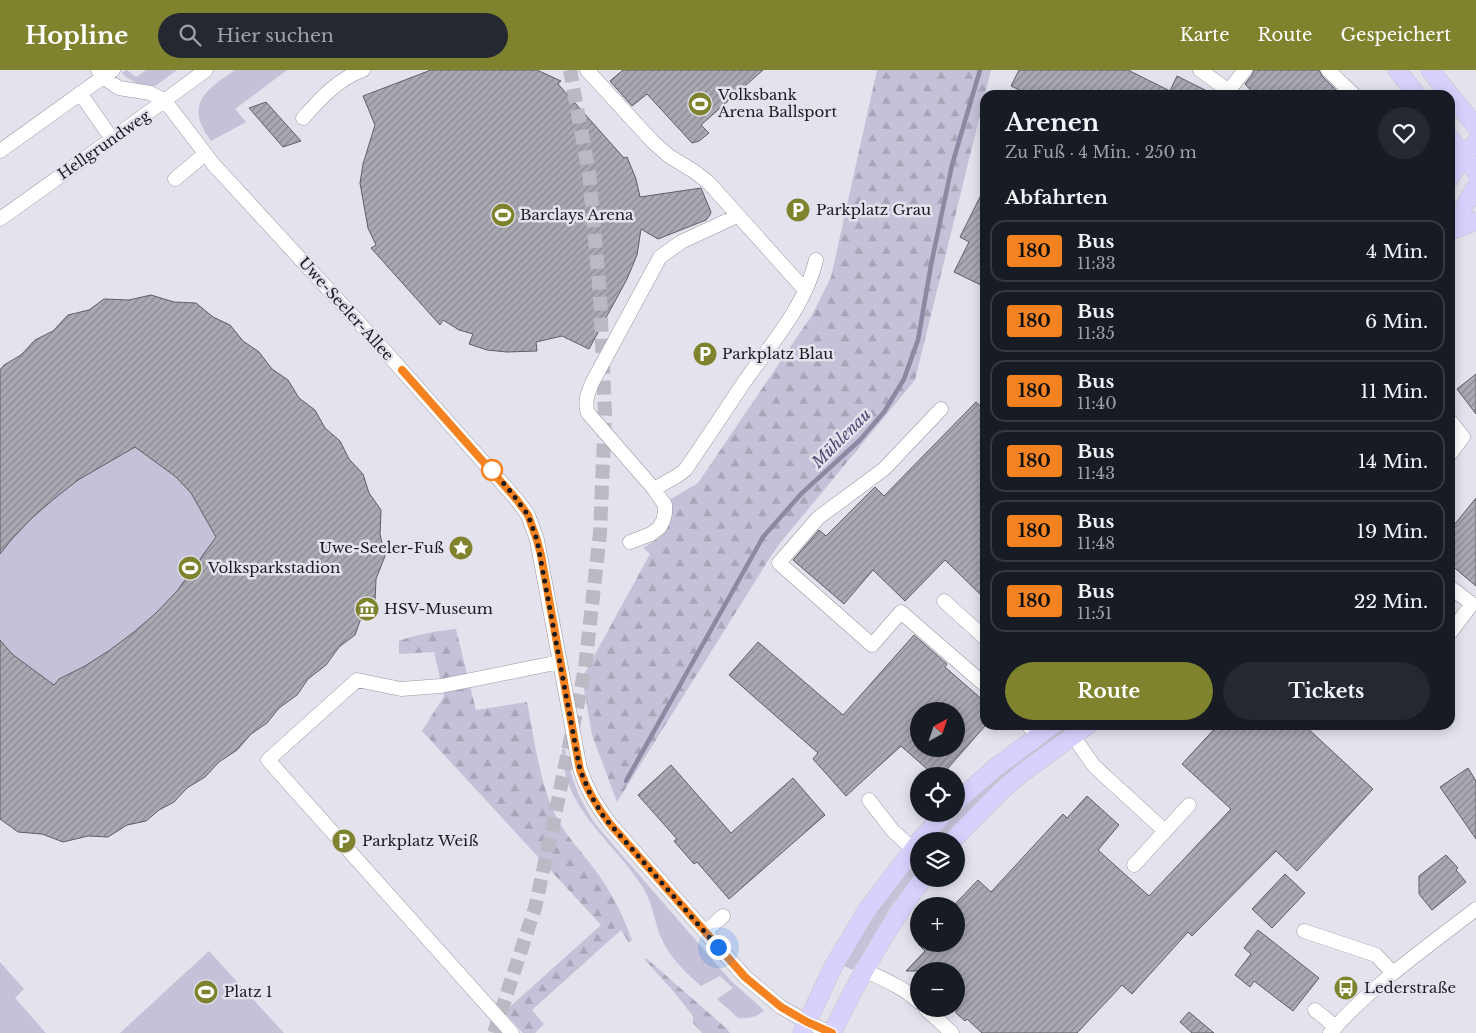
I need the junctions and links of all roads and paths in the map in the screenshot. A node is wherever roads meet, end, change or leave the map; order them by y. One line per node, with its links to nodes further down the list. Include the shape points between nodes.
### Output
1 (206, 70): 16 (street, Hellgrundweg)
2 (363, 70): 18 (street, via 338,83)
3 (587, 70): 30 (street, via 653,142 708,182)
4 (1200, 70): 10 (street)
5 (1245, 70): 11 (street)
6 (1328, 70): 12 (street)
7 (1397, 70): 13 (main road)
8 (1430, 70): 14 (main road)
9 (105, 72): 15 (street); 16 (street, via 119,88 150,94)
10 (1223, 90)
11 (1231, 90)
12 (1349, 90)
13 (1413, 90)
14 (1446, 90)
15 (80, 93): 20 (street); 23 (street)
16 (165, 101): 20 (street, Hellgrundweg); 24 (street, Uwe-Seeler-Allee)
17 (1455, 101): 19 (main road)
18 (303, 118)
19 (1476, 127)
20 (112, 140): 31 (street, Hellgrundweg)
21 (1476, 142): 25 (main road)
22 (1455, 145): 25 (main road)
23 (0, 151)
24 (204, 154): 28 (street); 46 (street, Uwe-Seeler-Allee, via 390,357 528,515 537,540)
25 (1463, 156): 26 (main road); 27 (main road)
26 (1455, 170)
27 (1476, 172)
28 (175, 179)
29 (1476, 186): 33 (main road)
30 (738, 216): 36 (street); 40 (street, via 681,242 660,257 586,397 588,413)
31 (0, 219)
32 (1476, 220): 34 (main road)
33 (1455, 223)
34 (1455, 230)
35 (816, 260): 36 (street)
36 (805, 290): 40 (street, via 790,318 685,470)
37 (941, 409): 47 (street, via 884,469 818,518 779,563 872,645 901,612)
38 (1455, 427): 39 (street, via 1463,437)
39 (1455, 447)
40 (654, 489): 41 (street, via 665,505 663,521 651,534)
41 (630, 542)
42 (1455, 591): 44 (street, via 1472,604)
43 (944, 601): 45 (street)
44 (1455, 626)
45 (980, 633)
46 (560, 662): 65 (street, Uwe-Seeler-Allee, via 580,770 591,796 610,824); 73 (street, via 441,686 400,689 357,680 268,760)
47 (980, 681)
48 (1081, 730): 50 (main road)
49 (1032, 731): 51 (main road)
50 (1073, 736): 55 (street, via 1094,766); 57 (main road, via 1022,773)
51 (965, 794)
52 (869, 800): 58 (street, via 893,831)
53 (1189, 805): 55 (street)
54 (937, 822): 56 (main road)
55 (1164, 831): 60 (street)
56 (928, 832)
57 (961, 832)
58 (910, 840)
59 (910, 853): 71 (main road, via 867,910 833,967)
60 (1134, 865)
61 (917, 887): 66 (main road)
62 (1476, 909): 67 (street)
63 (723, 916): 65 (street)
64 (1304, 931): 67 (street, via 1376,955)
65 (705, 932): 71 (street, Uwe-Seeler-Allee, via 745,977)
66 (864, 970): 68 (street); 74 (main road)
67 (1393, 973): 72 (street)
68 (910, 994)
69 (1315, 1010): 72 (street)
70 (935, 1017): 75 (street)
71 (805, 1028): 74 (street, Uwe-Seeler-Allee)
72 (1333, 1030)
73 (512, 1033)
74 (832, 1033)
75 (952, 1033)

